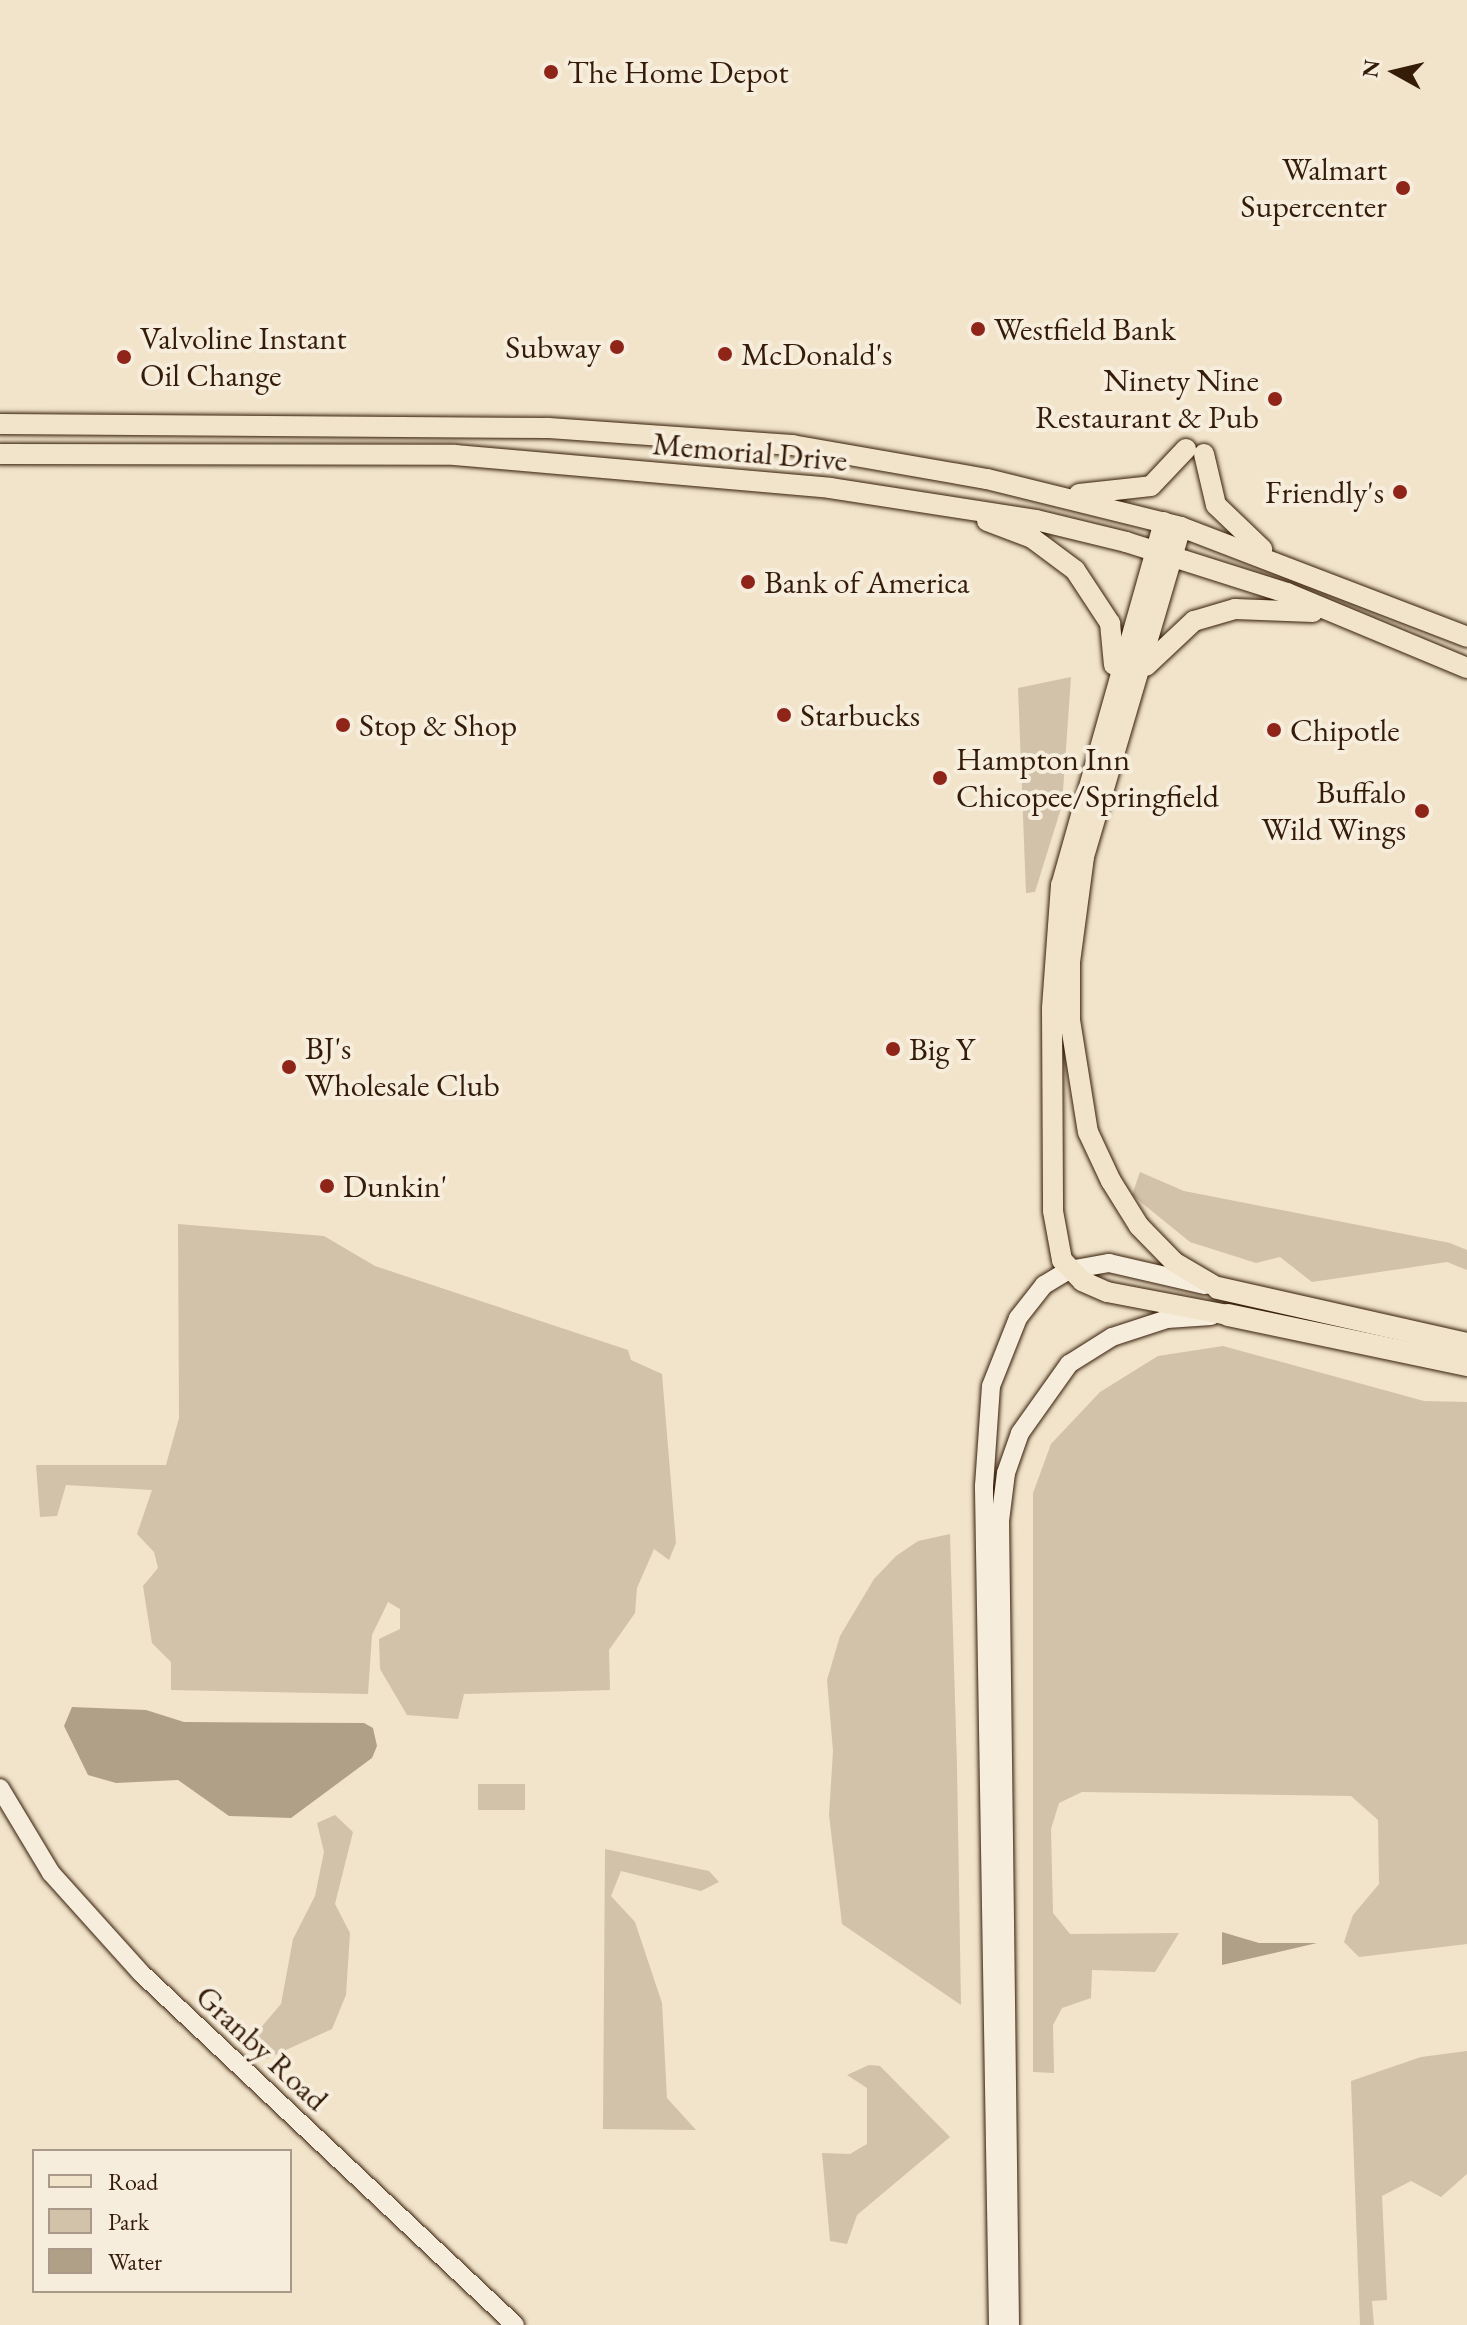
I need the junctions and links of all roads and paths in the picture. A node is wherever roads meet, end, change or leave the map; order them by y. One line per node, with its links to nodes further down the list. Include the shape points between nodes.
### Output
1 (0, 424): 2 (main road, Memorial Drive)
2 (503, 428): 3 (main road, Memorial Drive); 5 (main road)
3 (525, 428): 6 (main road); 7 (main road, Memorial Drive, via 792,445)
4 (0, 454): 5 (main road, Memorial Drive)
5 (502, 458): 6 (main road, Memorial Drive)
6 (529, 461): 8 (main road, Memorial Drive, via 568,469 736,476)
7 (1058, 496): 9 (main road, Memorial Drive); 12 (main road, via 1151,486 1195,452 1216,505)
8 (948, 507): 10 (main road, Memorial Drive, via 1036,520); 17 (main road, via 1032,538 1075,570 1110,623)
9 (1172, 525): 10 (main road); 11 (main road); 12 (main road, Memorial Drive)
10 (1153, 551): 11 (main road, Memorial Drive); 17 (main road)
11 (1174, 557): 13 (main road, Memorial Drive); 16 (main road)
12 (1274, 559): 14 (main road, Memorial Drive)
13 (1339, 615): 15 (main road, Memorial Drive); 16 (main road, via 1235,609 1194,621)
14 (1467, 637)
15 (1467, 668)
16 (1140, 672): 19 (main road, via 1096,805 1075,907 1070,962 1075,1078 1088,1132 1139,1226 1174,1262)
17 (1111, 692): 18 (main road, via 1071,835 1054,935 1053,1211 1055,1239)
18 (1069, 1270): 19 (main road, via 1109,1263); 20 (main road, via 1107,1292); 24 (main road, via 1044,1285 1018,1318 994,1374 985,1424)
19 (1218, 1288): 21 (highway)
20 (1228, 1315): 22 (highway); 28 (main road, via 1167,1319 1112,1337 1069,1364 1020,1433 1006,1473 1000,1535)
21 (1467, 1344)
22 (1467, 1365)
23 (0, 1788): 25 (main road, Granby Road, via 51,1873 140,1972)
24 (997, 2305): 26 (main road); 27 (main road)
25 (515, 2325)
26 (986, 2325)
27 (998, 2325)
28 (1010, 2325)

